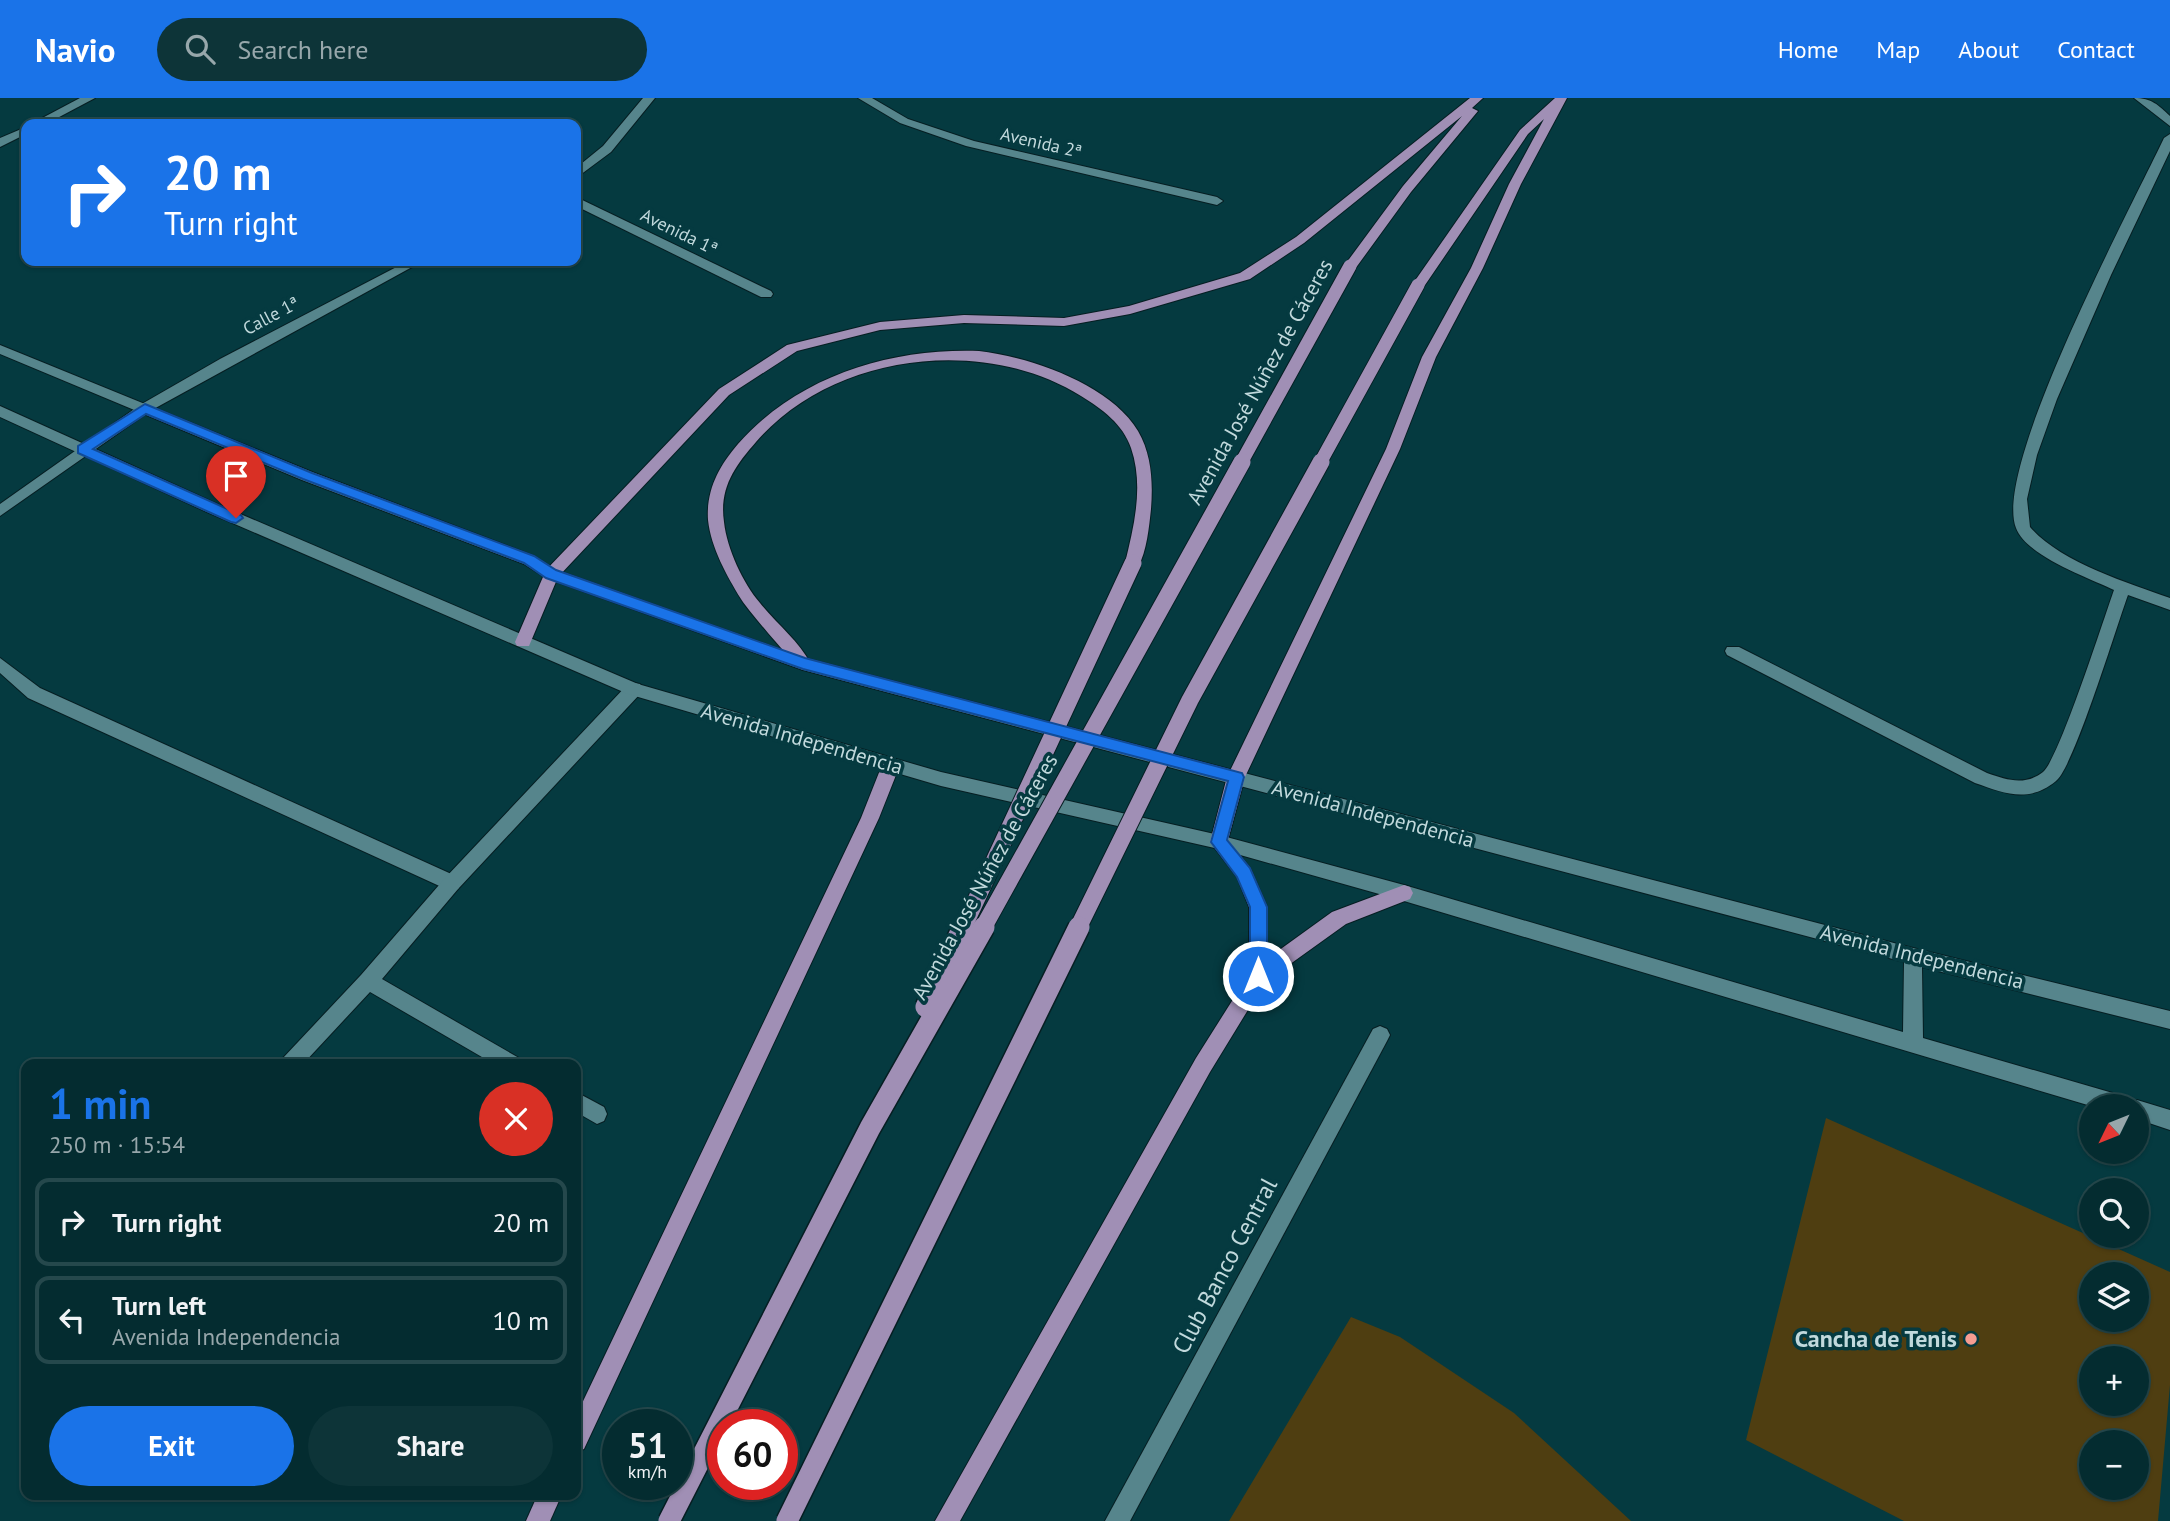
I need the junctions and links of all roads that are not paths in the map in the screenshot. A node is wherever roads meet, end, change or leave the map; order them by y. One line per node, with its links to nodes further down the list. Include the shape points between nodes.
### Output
1 (89, 98): 8 (main road)
2 (649, 98): 13 (main road, via 607,149)
3 (864, 98): 14 (main road, Avenida 2ª, via 904,121 970,144)
4 (1476, 98): 23 (main road, via 1300,240 1245,276 1130,310 1064,322 964,319 880,326 792,348 724,392)
5 (1483, 98): 49 (main road, Avenida José Núñez de Cáceres, bridge, via 1350,266)
6 (1561, 98): 32 (main road, via 1429,357 1393,449); 54 (main road, bridge, via 1524,132 1418,285 1190,700)
7 (2140, 98): 9 (main road)
8 (47, 119)
9 (2170, 123)
10 (21, 132): 12 (main road)
11 (2170, 138): 24 (main road, via 2073,342 2027,465 2019,518 2031,538)
12 (0, 143)
13 (581, 170)
14 (1217, 201)
15 (581, 203): 17 (main road, Avenida 1ª)
16 (407, 266): 19 (main road, Calle 1ª)
17 (766, 294)
18 (0, 349): 19 (main road, Avenida Independencia)
19 (145, 408): 21 (main road, Calle 1ª); 23 (main road, Avenida Independencia, via 307,476 529,560)
20 (0, 411): 21 (main road, Avenida Independencia)
21 (83, 450): 22 (main road, Calle 1ª); 26 (main road, Avenida Independencia)
22 (0, 511)
23 (551, 574): 26 (main road); 29 (main road, Avenida Independencia)
24 (2123, 587): 25 (main road); 27 (main road, via 2052,775 2033,786 2011,789 1981,778)
25 (2170, 604)
26 (523, 642): 30 (main road, Avenida Independencia)
27 (1733, 651)
28 (0, 664): 34 (main road, via 34,693)
29 (803, 664): 32 (main road, Avenida Independencia); 49 (main road, bridge, via 793,644 754,607 731,567 716,522 722,476 778,410 818,386 860,370 903,360 965,355 1014,360 1054,375 1097,398 1131,432 1142,468 1146,508 1133,563)
30 (634, 690): 31 (main road, Avenida Independencia); 34 (main road)
31 (891, 765): 33 (main road, Avenida Independencia); 50 (main road)
32 (1237, 777): 33 (main road); 36 (main road, Avenida Independencia)
33 (1219, 842): 35 (main road, Avenida Independencia); 37 (main road, via 1244,873 1258,907)
34 (452, 883): 38 (main road)
35 (1404, 894): 37 (main road, via 1339,918); 41 (main road, Avenida Independencia)
36 (1913, 956): 39 (main road, Avenida Independencia); 41 (main road)
37 (1258, 976): 55 (main road, via 1203,1065)
38 (368, 981): 42 (main road); 43 (main road)
39 (2170, 1020)
40 (1380, 1035): 56 (main road, Club Banco Central)
41 (1913, 1044): 44 (main road, Avenida Independencia)
42 (295, 1059)
43 (503, 1059)
44 (2082, 1094)
45 (581, 1104): 46 (main road)
46 (597, 1114)
47 (2149, 1114): 48 (main road)
48 (2170, 1120)
49 (870, 1128): 53 (main road, Avenida José Núñez de Cáceres, bridge)
50 (581, 1430)
51 (548, 1500): 52 (main road)
52 (538, 1521)
53 (669, 1521)
54 (787, 1521)
55 (947, 1521)
56 (1117, 1521)

